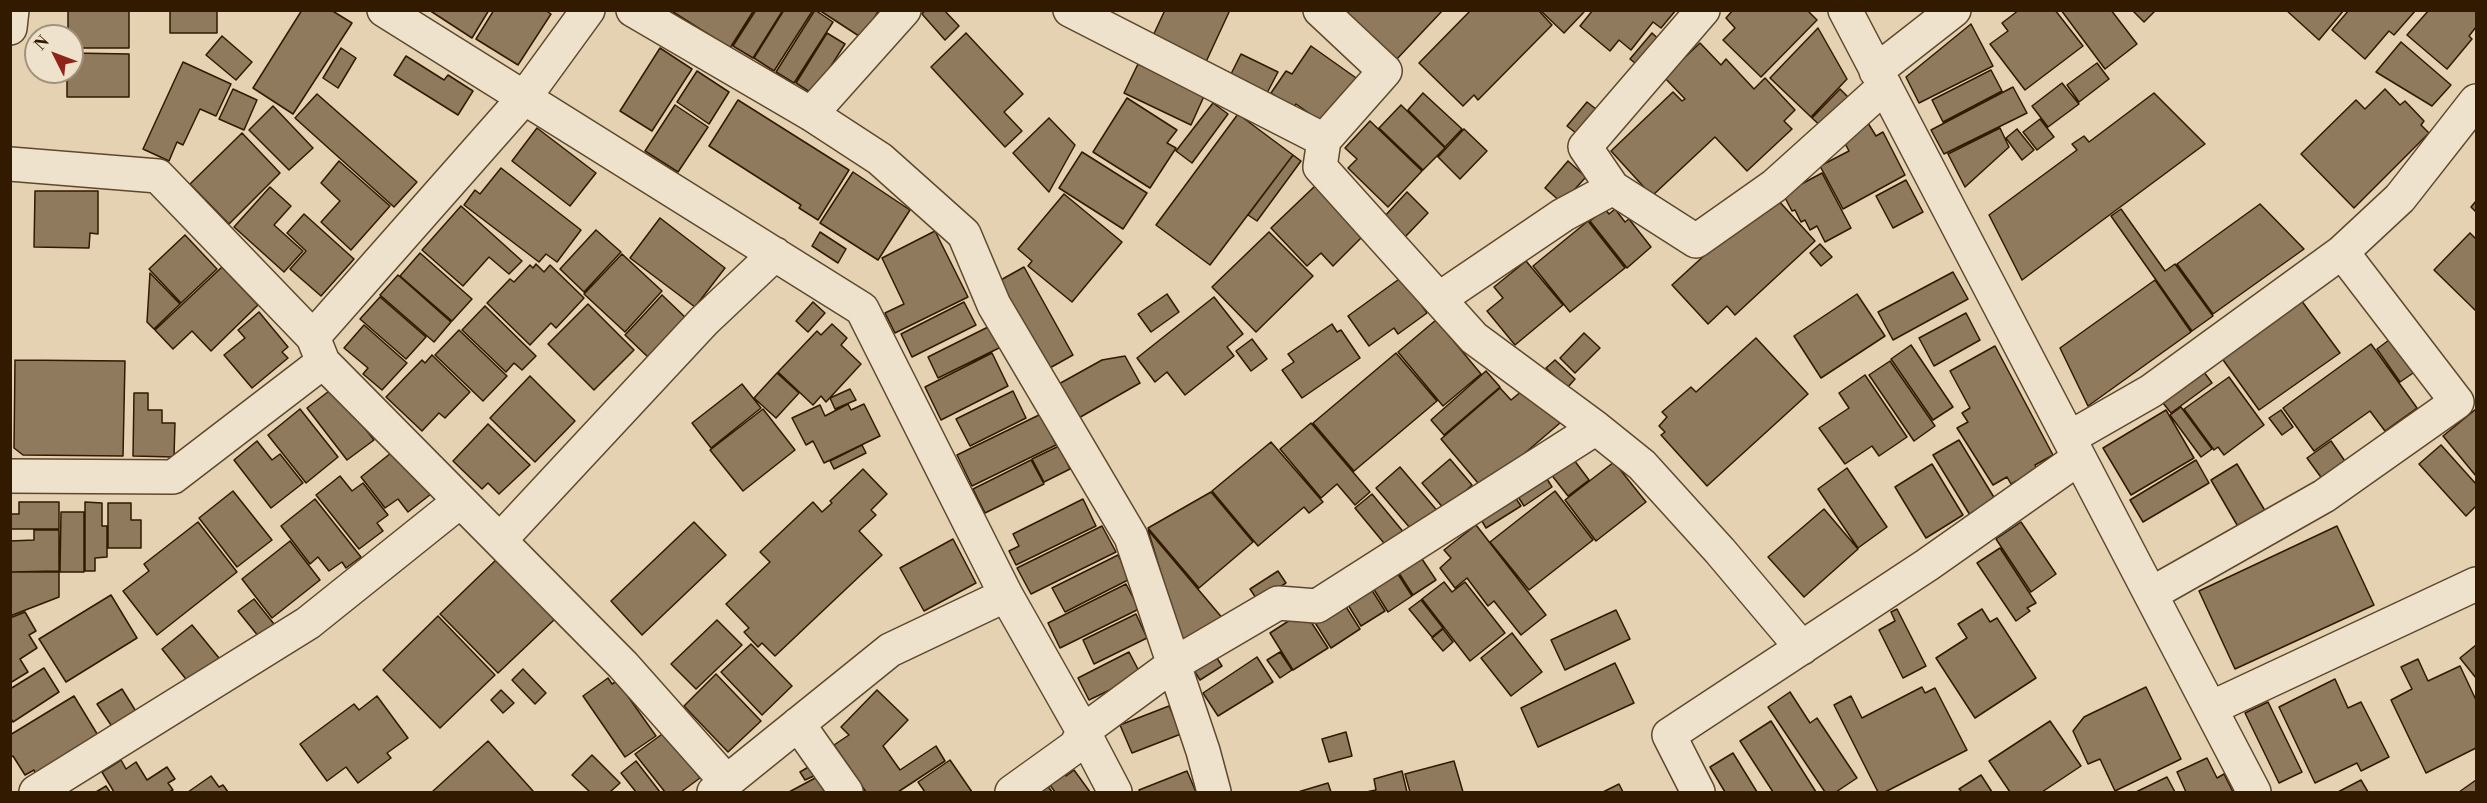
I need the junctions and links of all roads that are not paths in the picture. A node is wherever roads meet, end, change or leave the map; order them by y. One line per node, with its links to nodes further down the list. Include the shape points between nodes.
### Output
1 (12, 10): 11 (street)
2 (384, 10): 13 (street)
3 (588, 10): 13 (street)
4 (633, 10): 15 (street)
5 (904, 10): 15 (street)
6 (1070, 10): 16 (street)
7 (1320, 10): 16 (street, via 1385,71)
8 (1703, 10): 18 (street, via 1585,147)
9 (1845, 10): 12 (street)
10 (1954, 10): 12 (street)
11 (10, 28)
12 (1880, 78): 18 (street, via 1774,186 1696,241); 24 (street)
13 (524, 98): 20 (street); 22 (street)
14 (2476, 101): 19 (street, via 2400,198)
15 (811, 114): 32 (street, via 880,159 964,234 994,305 1131,537)
16 (1324, 140): 21 (street, via 1320,167)
17 (10, 164): 22 (street, via 158,176)
18 (1613, 188): 21 (street, via 1563,215)
19 (2342, 252): 24 (street); 29 (street, via 2457,402 2324,496)
20 (775, 254): 27 (street, via 704,321); 30 (street, via 862,309)
21 (1439, 299): 23 (street, via 1474,338)
22 (318, 350): 25 (street, via 173,477); 26 (street)
23 (1596, 428): 31 (street, via 1642,465); 32 (street, via 1317,606 1278,603)
24 (2074, 448): 29 (street); 31 (street, via 1927,565)
25 (10, 476)
26 (459, 502): 27 (street); 37 (street, via 309,623)
27 (500, 540): 36 (street, via 623,665)
28 (2476, 584): 33 (street)
29 (2151, 594): 33 (street)
30 (1006, 595): 34 (street, via 890,650); 35 (street)
31 (1802, 648): 42 (street, via 1669,735)
32 (1174, 664): 35 (street); 41 (street)
33 (2211, 708): 43 (street)
34 (798, 724): 36 (street); 38 (street)
35 (1083, 731): 39 (street, via 1076,746); 40 (street)
36 (720, 787)
37 (36, 792)
38 (846, 792)
39 (1012, 792)
40 (1115, 792)
41 (1214, 792)
42 (1698, 792)
43 (2254, 792)

